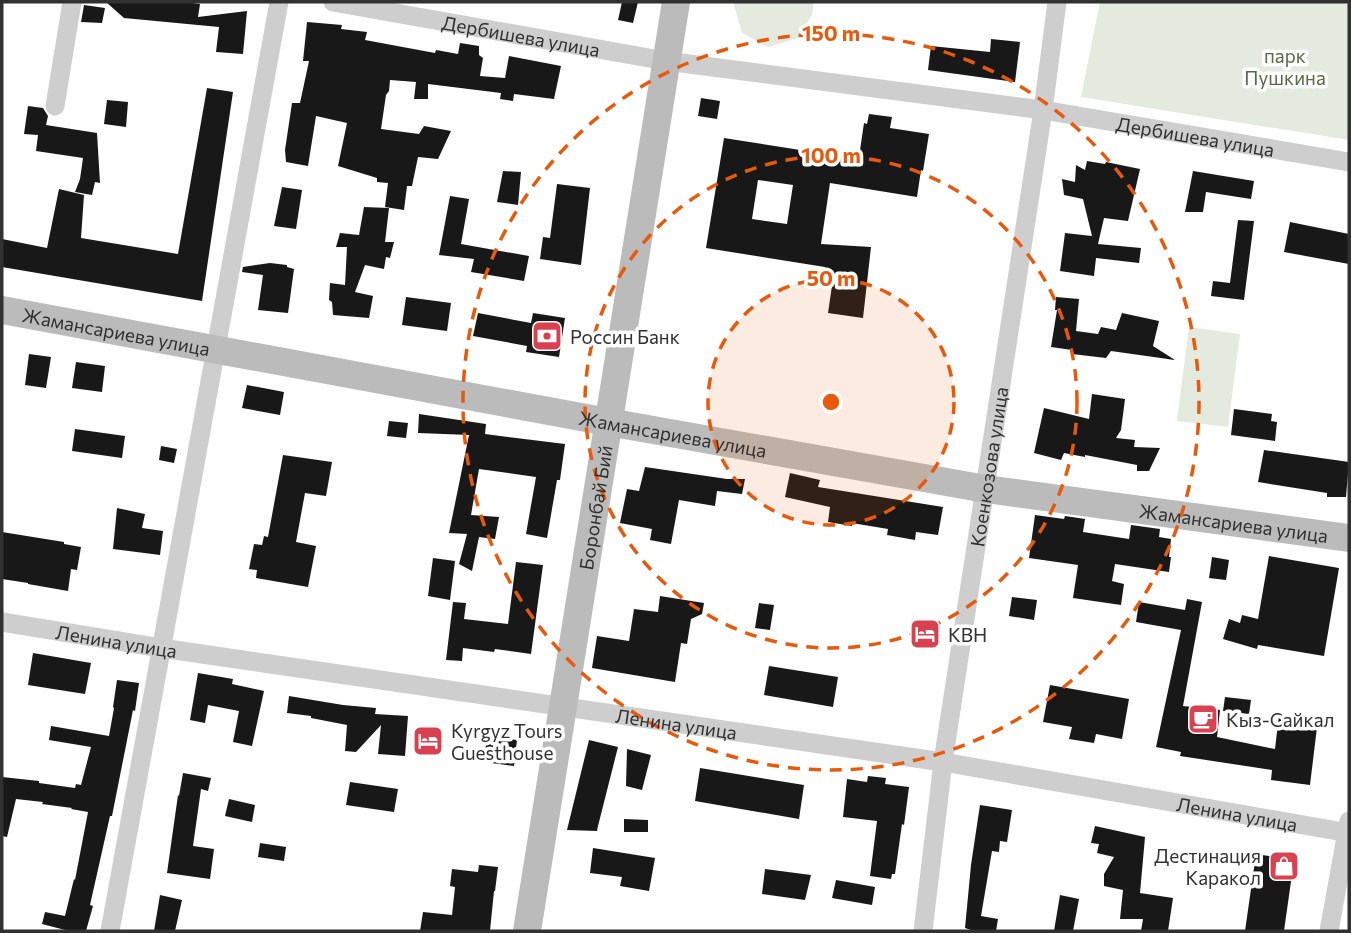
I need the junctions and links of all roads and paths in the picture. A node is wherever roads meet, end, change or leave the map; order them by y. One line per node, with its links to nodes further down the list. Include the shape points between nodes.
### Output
1 (72, 2): 7 (street)
2 (279, 2): 11 (street)
3 (333, 2): 6 (street, Дербишева улица)
4 (676, 2): 6 (main road, Боронбай Бий)
5 (1057, 2): 8 (street, Коенкозова улица)
6 (666, 61): 8 (street, Дербишева улица); 12 (main road, Боронбай Бий)
7 (55, 106)
8 (1043, 110): 9 (street, Дербишева улица); 13 (street, Коенкозова улица)
9 (1349, 162)
10 (2, 310): 11 (main road, Жамансариева улица)
11 (216, 349): 12 (main road, Жамансариева улица); 16 (street)
12 (608, 422): 13 (main road, Жамансариева улица); 17 (main road, Боронбай Бий)
13 (986, 489): 14 (main road, Жамансариева улица); 18 (street, Коенкозова улица)
14 (1349, 538)
15 (2, 622): 16 (street, Ленина улица)
16 (162, 648): 17 (street, Ленина улица); 20 (street)
17 (563, 705): 18 (street, Ленина улица); 21 (main road, Боронбай Бий)
18 (943, 762): 19 (street, Ленина улица); 22 (street, Коенкозова улица)
19 (1348, 828): 23 (street)
20 (110, 931)
21 (527, 931)
22 (923, 931)
23 (1329, 931)

